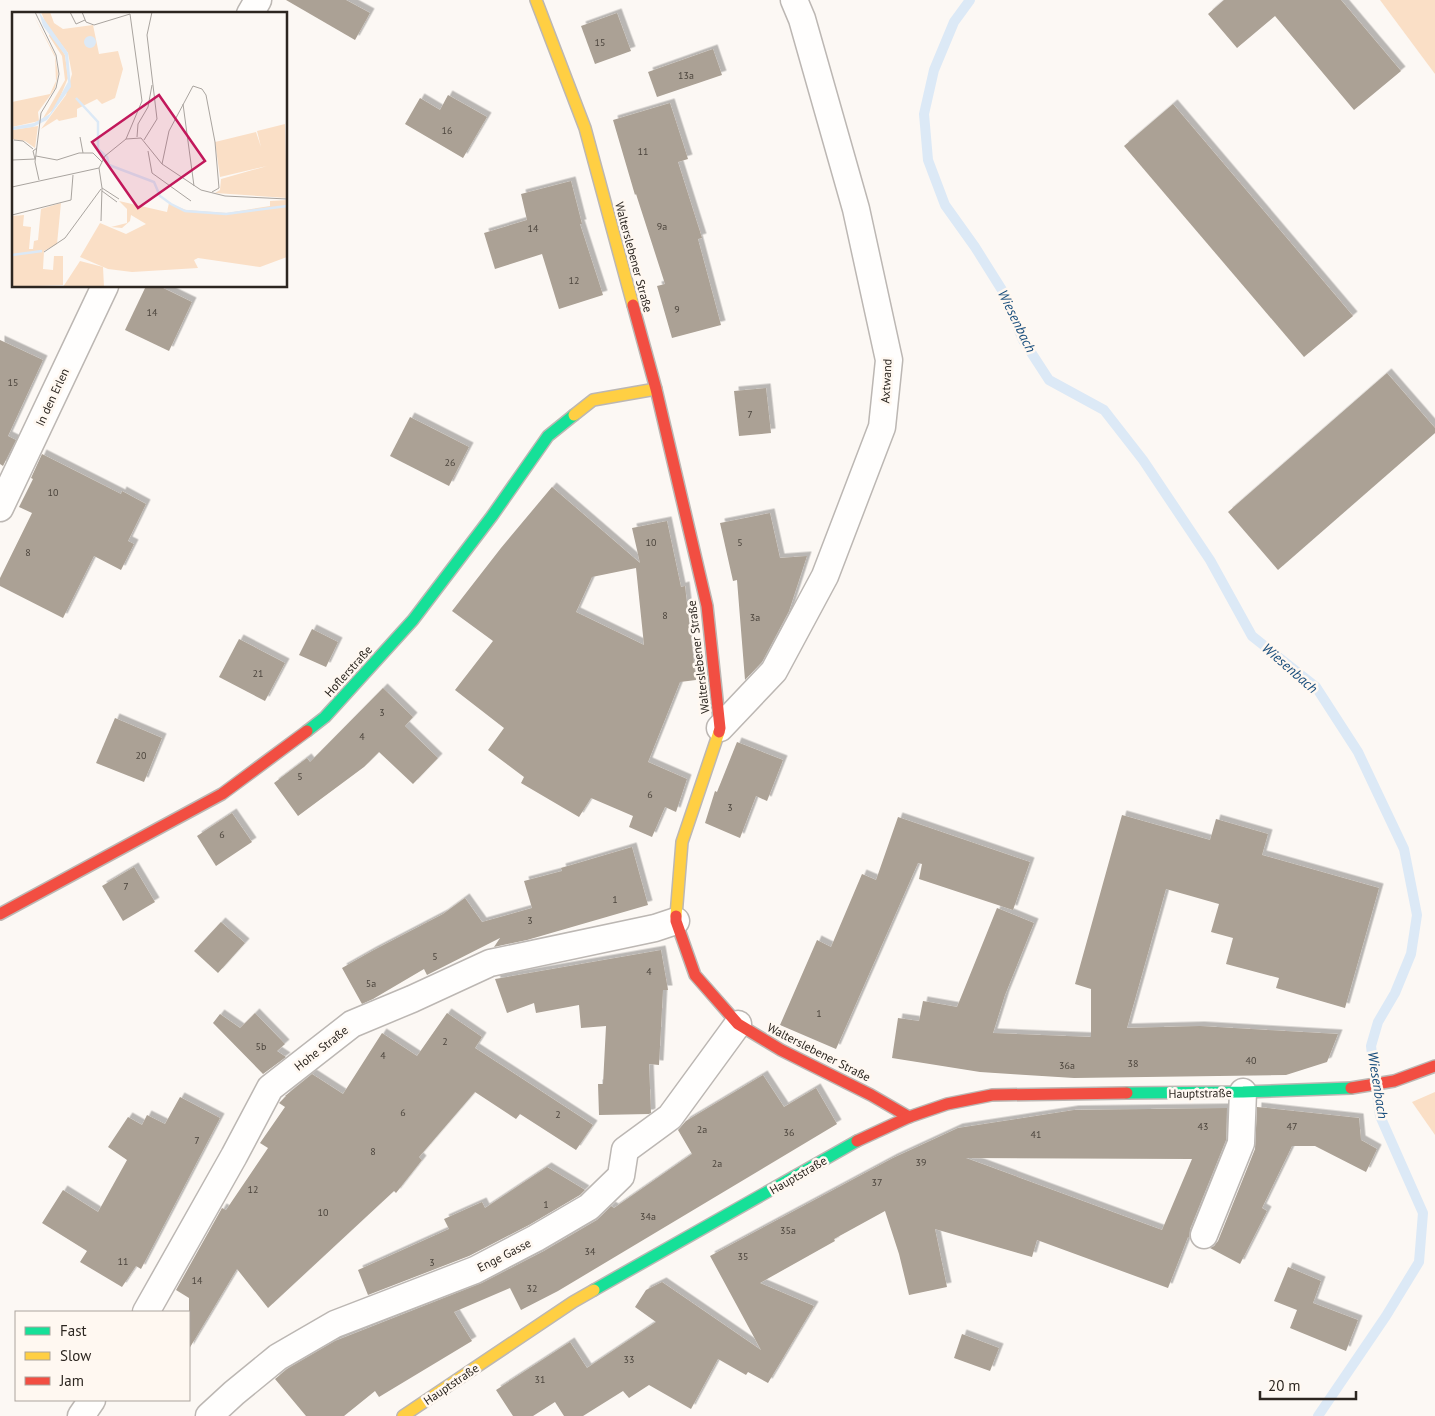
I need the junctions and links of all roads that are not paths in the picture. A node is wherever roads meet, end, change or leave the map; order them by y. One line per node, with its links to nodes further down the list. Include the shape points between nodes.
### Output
1 (258, 0): 4 (street)
2 (536, 0): 6 (street, Walterslebener Straße, via 585,128)
3 (794, 0): 8 (street, Axtwand, via 856,209 889,360 888,370 882,427 825,576 774,671)
4 (251, 12)
5 (104, 288): 7 (street, In den Erlen)
6 (656, 389): 8 (street, Walterslebener Straße, via 707,606); 9 (street, Hoflerstraße, via 593,400 548,436 413,620 325,717 222,794)
7 (0, 508)
8 (720, 728): 10 (street, Walterslebener Straße, via 682,842)
9 (0, 914)
10 (676, 922): 11 (street, Walterslebener Straße, via 695,975); 16 (street, Hohe Straße, via 490,963 352,1024 270,1088)
11 (738, 1024): 14 (street, Walterslebener Straße, via 781,1050 872,1094); 19 (street, Enge Gasse, via 670,1117 625,1150 621,1176 589,1207 475,1270 335,1324 278,1357)
12 (1435, 1066): 13 (street, Hauptstraße, via 1389,1083 1355,1088)
13 (1243, 1092): 14 (street, Hauptstraße, via 992,1095 947,1104); 15 (street, Hauptstraße, via 1241,1143)
14 (908, 1117): 20 (street, Hauptstraße, via 862,1138 574,1302)
15 (1204, 1235)
16 (147, 1311)
17 (91, 1401): 18 (street)
18 (81, 1416)
19 (209, 1416)
20 (403, 1416)

